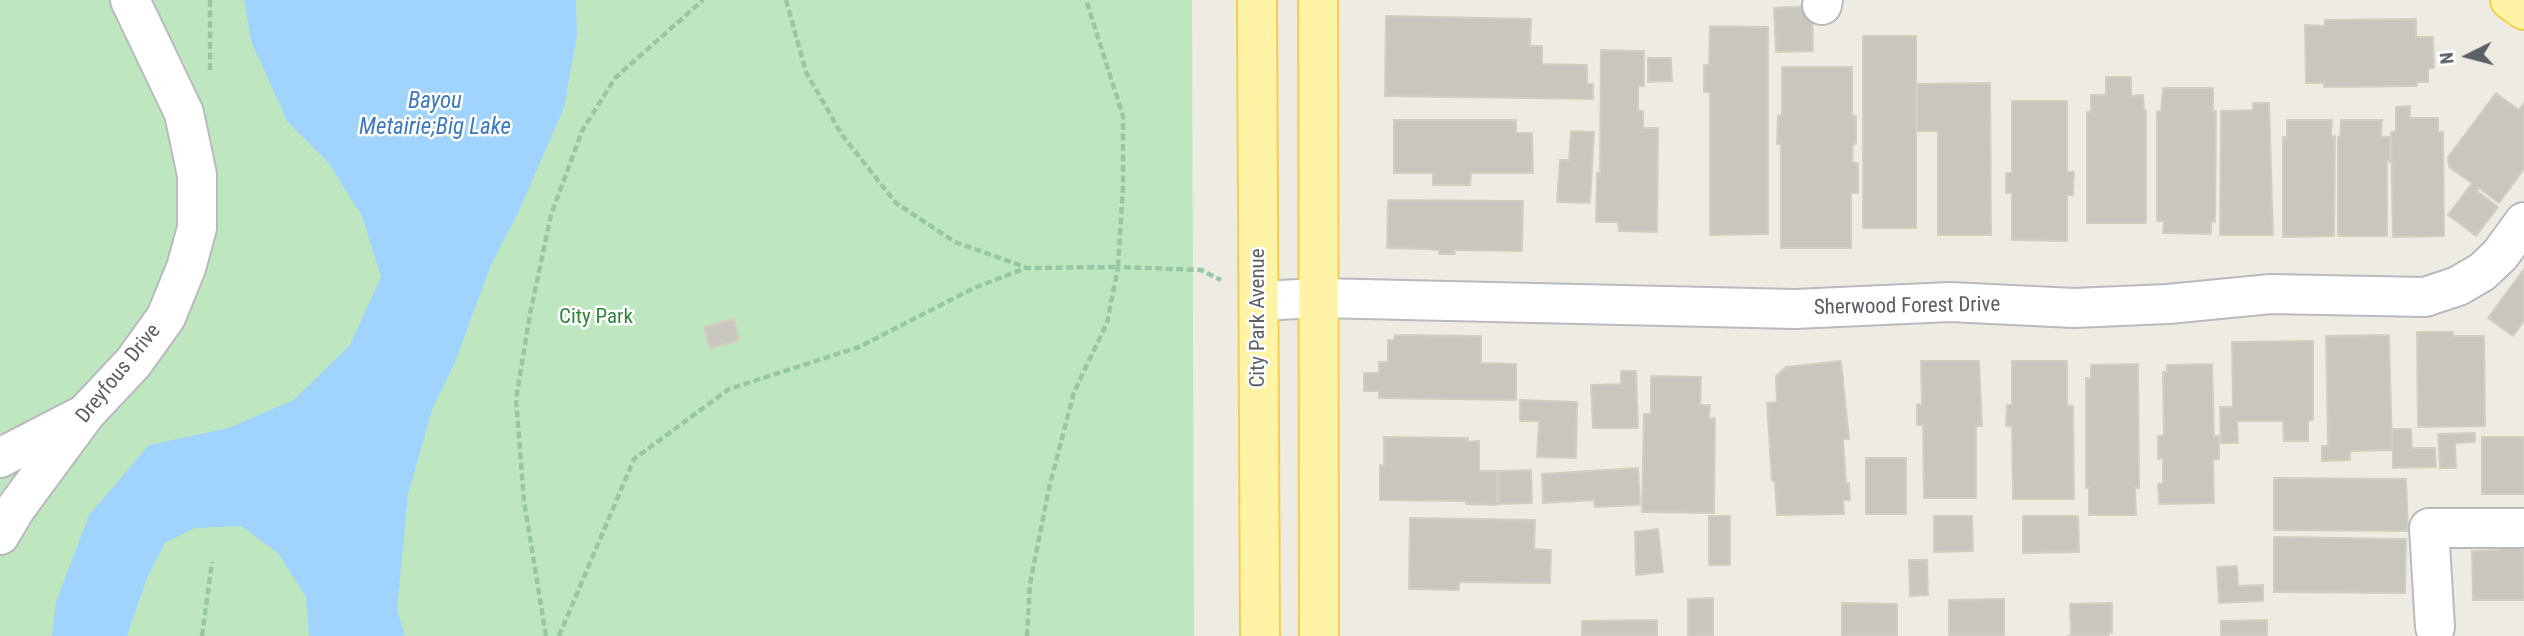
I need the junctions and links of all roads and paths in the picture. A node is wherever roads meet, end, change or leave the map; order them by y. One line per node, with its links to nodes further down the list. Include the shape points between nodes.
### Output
1 (130, 0): 16 (street, Dreyfous Drive, via 184,113 197,175 197,228 166,317 133,363)
2 (210, 0): 10 (path)
3 (704, 0): 23 (path, via 615,78 582,131 551,215 516,399 524,501)
4 (786, 0): 13 (path, via 806,72 842,135 896,203 955,242)
5 (1086, 0): 12 (path, via 1123,116)
6 (1257, 0): 15 (main road, City Park Avenue)
7 (1318, 0): 14 (main road)
8 (2510, 0): 9 (main road)
9 (2524, 10)
10 (211, 82)
11 (2524, 222): 14 (street, Sherwood Forest Drive, via 2482,272 2426,297 2271,294 2074,308 1950,302 1795,309)
12 (1118, 267): 13 (path); 15 (path, via 1201,270); 25 (path, via 1107,323 1074,392 1049,488 1030,584)
13 (1026, 268): 24 (path, via 974,288 859,347 729,389 634,458)
14 (1319, 298): 15 (street, Sherwood Forest Drive); 27 (main road)
15 (1259, 301): 26 (main road, City Park Avenue)
16 (86, 413): 17 (street); 19 (street, Dreyfous Drive)
17 (0, 458)
18 (2524, 528): 21 (street, via 2429,528)
19 (0, 535)
20 (212, 562): 22 (path)
21 (2435, 627)
22 (202, 636)
23 (546, 636)
24 (559, 636)
25 (1027, 636)
26 (1260, 636)
27 (1319, 636)

